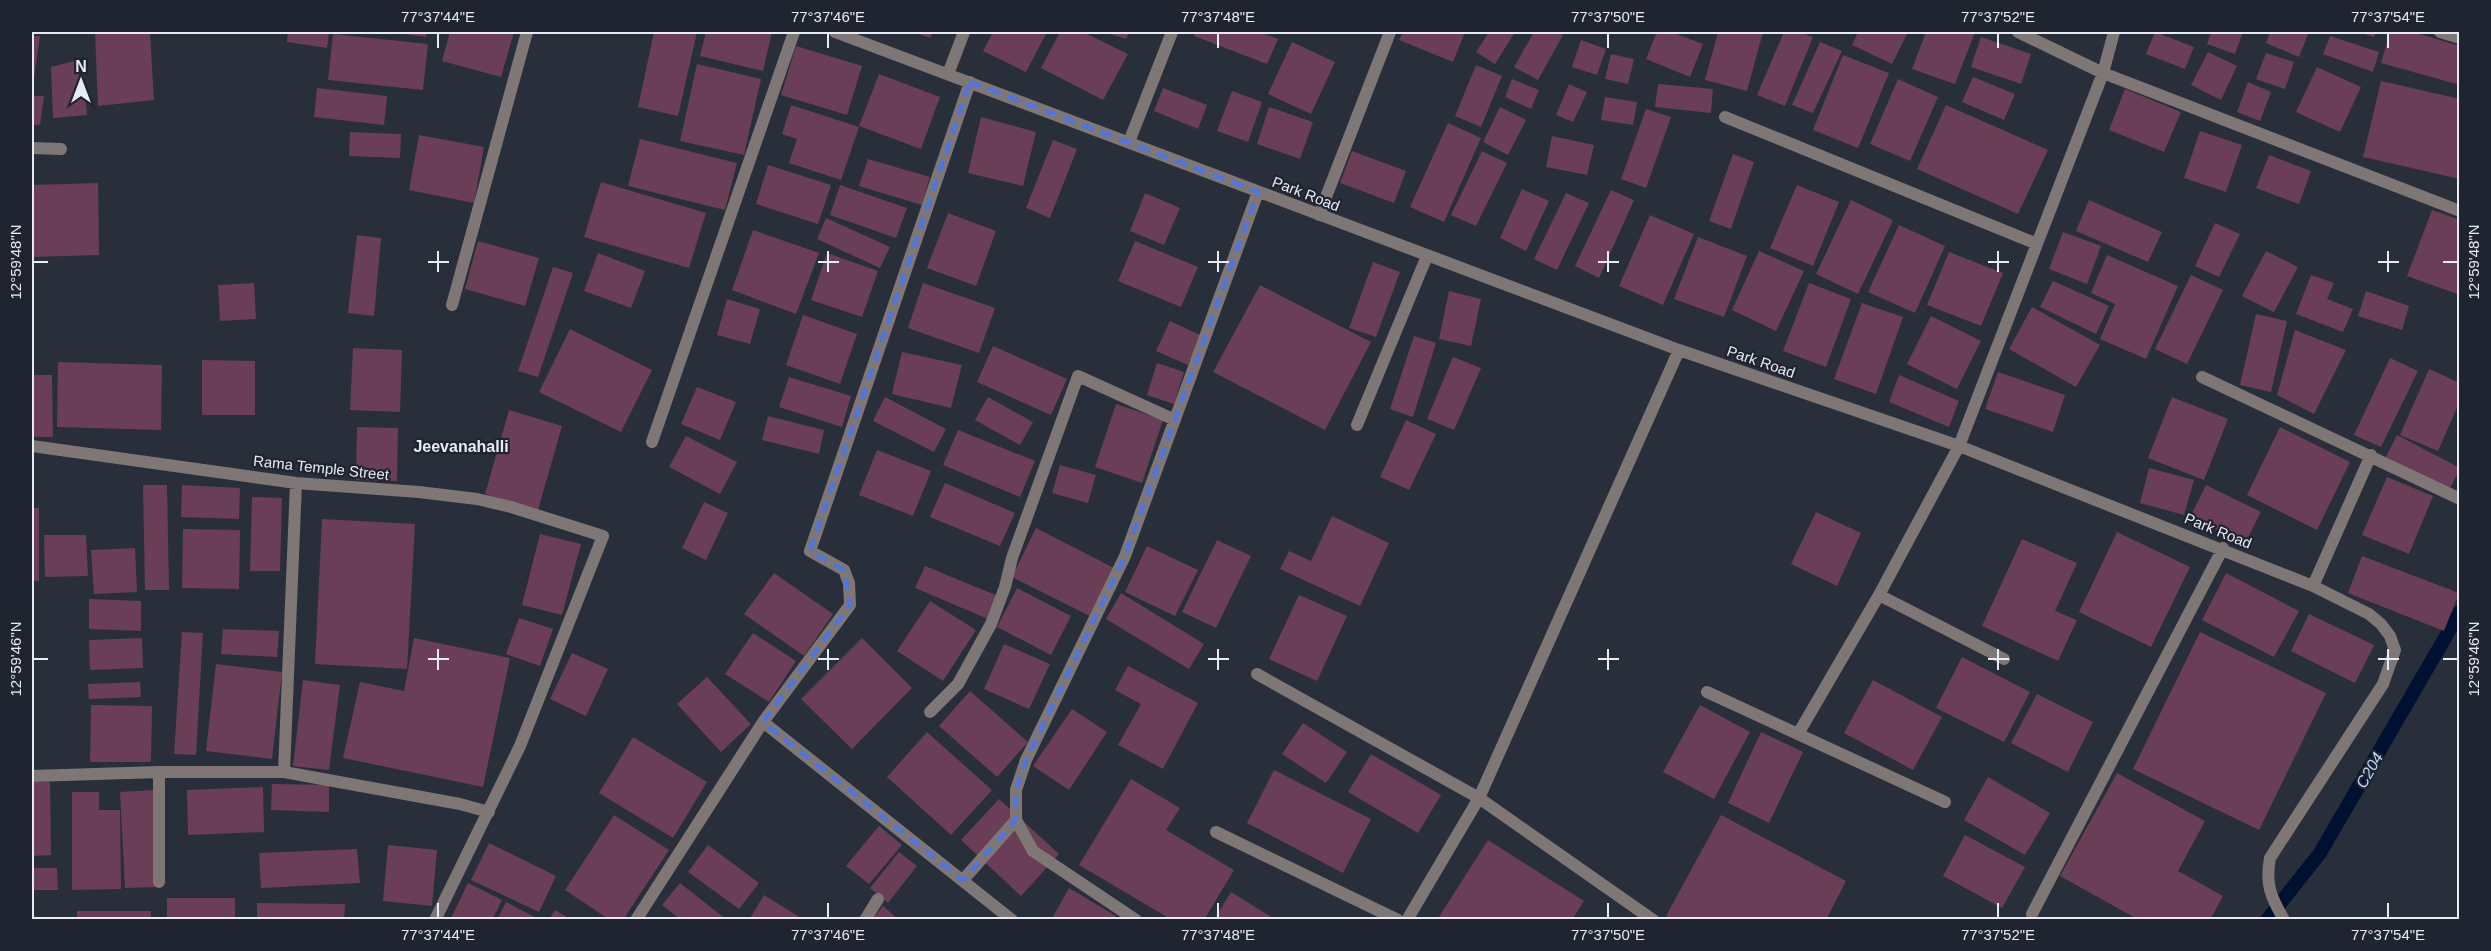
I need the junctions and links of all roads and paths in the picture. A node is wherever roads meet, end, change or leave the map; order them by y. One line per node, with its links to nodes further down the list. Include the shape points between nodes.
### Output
1 (527, 32): 23 (street)
2 (794, 32): 28 (street)
3 (835, 32): 12 (street, Park Road)
4 (963, 32): 12 (street)
5 (1172, 32): 15 (street)
6 (1390, 32): 20 (street)
7 (2018, 32): 11 (street)
8 (2114, 32): 11 (street)
9 (2440, 32): 10 (street)
10 (2460, 38)
11 (2103, 73): 19 (street); 21 (street)
12 (948, 74): 13 (street, Park Road)
13 (970, 82): 15 (street, Park Road); 41 (street, via 810,550 844,570 850,605)
14 (1725, 117): 21 (street)
15 (1129, 142): 18 (street, Park Road)
16 (32, 148): 17 (street)
17 (60, 149)
18 (1258, 192): 20 (street, Park Road); 26 (street)
19 (2460, 211)
20 (1318, 215): 22 (street, Park Road)
21 (2037, 244): 30 (street)
22 (1427, 256): 24 (street, Park Road); 27 (street)
23 (452, 305)
24 (1679, 350): 30 (street, Park Road); 46 (street)
25 (2202, 376): 31 (street)
26 (1175, 420): 40 (street, via 1078,376 991,624 958,684); 49 (street, via 1125,556 1026,760 1016,790)
27 (1357, 425)
28 (652, 442)
29 (32, 446): 32 (street, Rama Temple Street)
30 (1959, 446): 34 (street, Park Road); 36 (street)
31 (2371, 455): 33 (street); 35 (street)
32 (296, 483): 44 (street); 48 (street, Rama Temple Street, via 477,499 603,536 520,746)
33 (2458, 498)
34 (2223, 548): 35 (street, Park Road); 54 (street)
35 (2313, 586): 63 (street, Park Road, via 2369,614 2391,636 2395,650 2383,684 2270,858 2270,895)
36 (1880, 595): 37 (street); 42 (street)
37 (2004, 659)
38 (1257, 674): 46 (street)
39 (1707, 692): 42 (street)
40 (930, 712)
41 (762, 722): 51 (street); 56 (street)
42 (1798, 734): 47 (street)
43 (159, 772): 44 (street); 45 (street); 52 (street)
44 (284, 772): 48 (street)
45 (32, 776)
46 (1479, 798): 61 (street); 62 (street)
47 (1945, 802)
48 (489, 812): 55 (street)
49 (1016, 820): 51 (street); 59 (street, via 1033,851)
50 (1216, 832): 60 (street)
51 (963, 880): 58 (street)
52 (159, 882)
53 (878, 899): 57 (street)
54 (2032, 914)
55 (435, 920)
56 (636, 920)
57 (865, 920)
58 (1012, 920)
59 (1136, 920)
60 (1398, 920)
61 (1407, 920)
62 (1653, 920)
63 (2284, 920)

